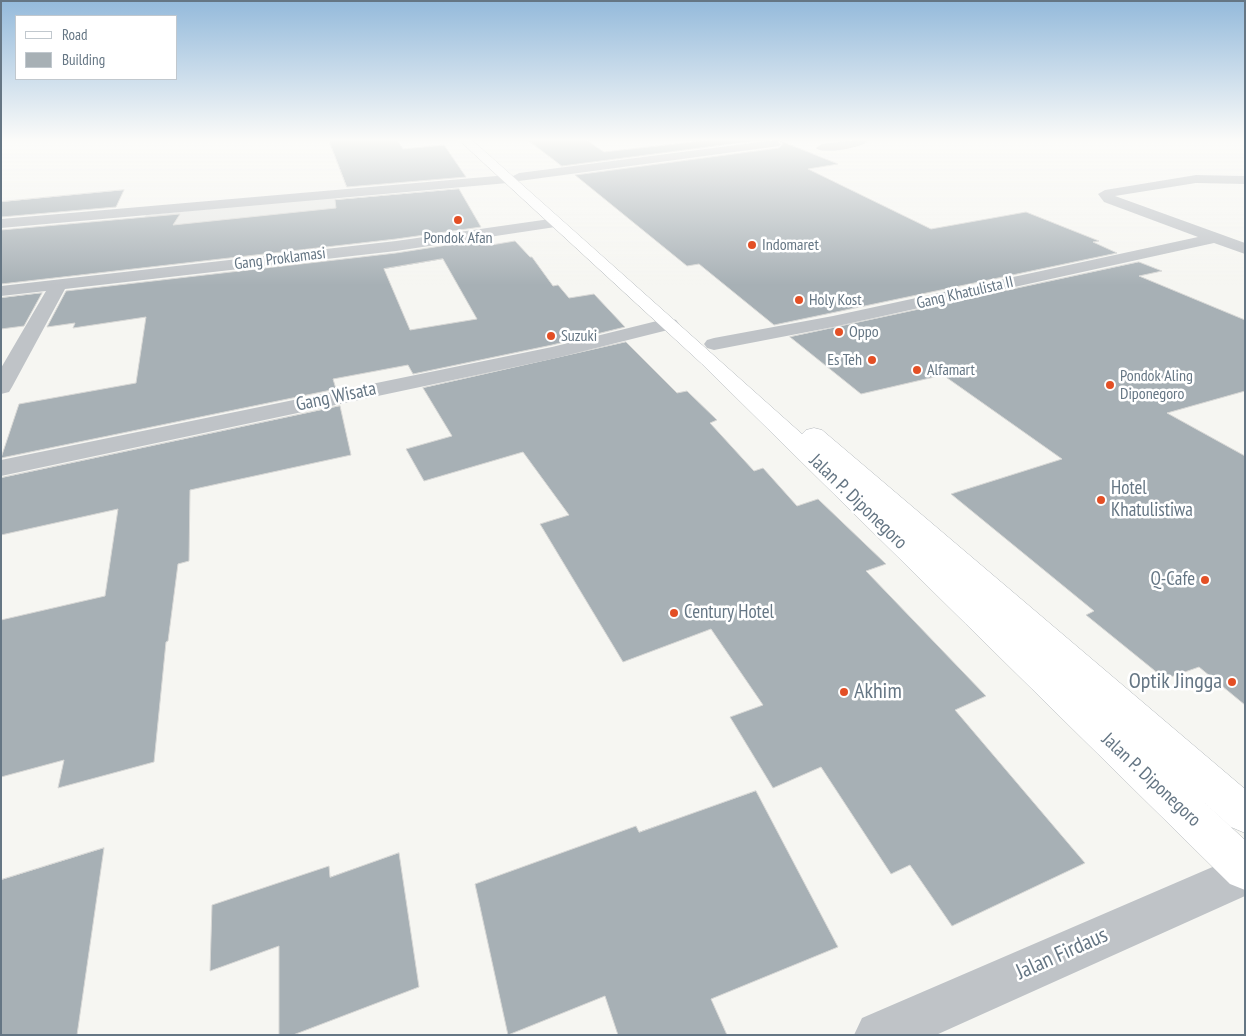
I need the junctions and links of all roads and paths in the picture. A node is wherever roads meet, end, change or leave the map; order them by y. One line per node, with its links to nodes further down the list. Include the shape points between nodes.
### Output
1 (398, 188): 5 (street)
2 (523, 188): 6 (main road, Jalan P. Diponegoro)
3 (526, 188): 12 (main road, Jalan P. Diponegoro)
4 (1137, 188): 7 (street, via 1105,194 1109,199)
5 (1, 224)
6 (557, 224): 9 (street, Gang Proklamasi); 11 (main road, Jalan P. Diponegoro)
7 (1214, 238): 8 (street); 12 (street, Gang Khatulista II, via 875,313)
8 (1245, 249)
9 (58, 285): 10 (street, Gang Proklamasi); 13 (street)
10 (1, 291)
11 (669, 324): 14 (street, Gang Wisata, via 552,353); 16 (main road, Jalan P. Diponegoro)
12 (714, 344): 15 (main road, Jalan P. Diponegoro)
13 (1, 387)
14 (1, 468)
15 (1245, 814)
16 (1245, 869)
17 (1245, 874): 18 (street, Jalan Firdaus)
18 (879, 1035)

